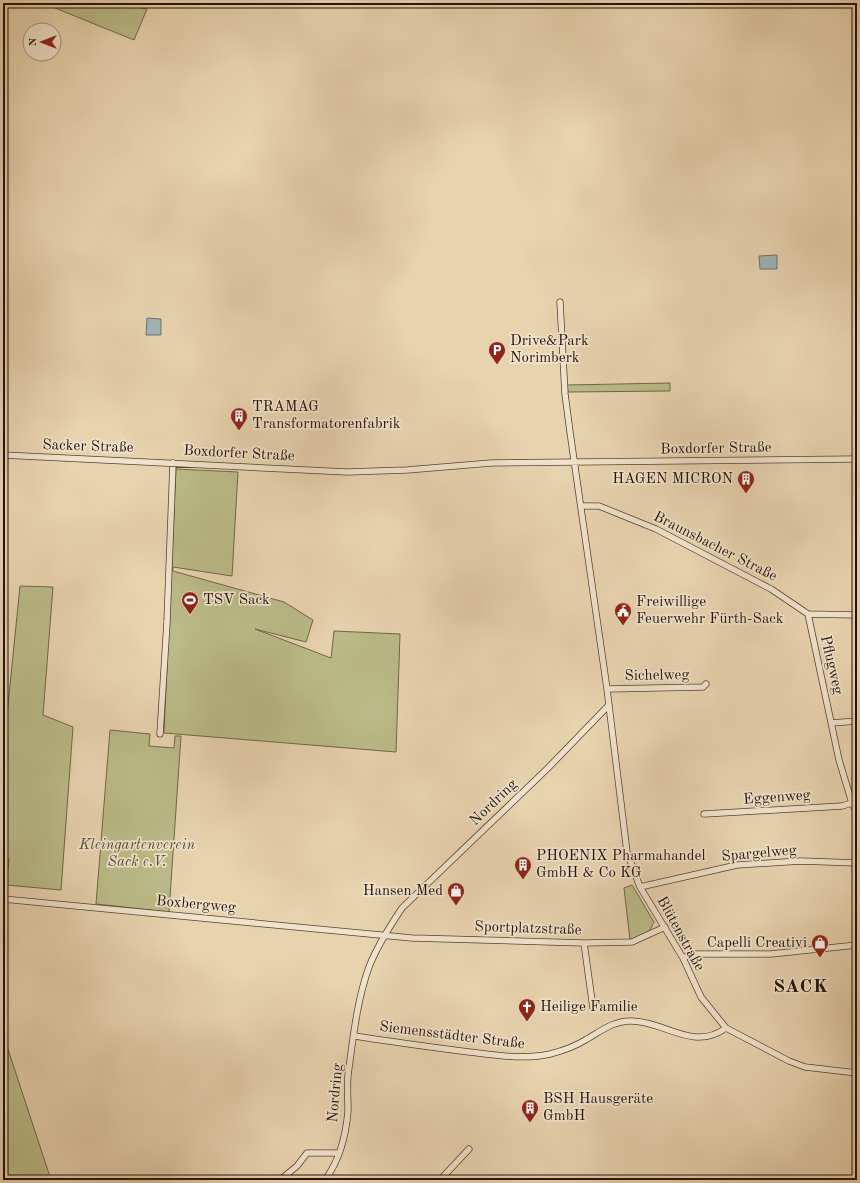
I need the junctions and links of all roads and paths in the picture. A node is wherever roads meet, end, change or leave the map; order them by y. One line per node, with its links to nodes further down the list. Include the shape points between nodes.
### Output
1 (560, 302): 4 (street, via 565,394)
2 (3, 455): 5 (street, Sacker Straße)
3 (857, 459): 4 (street, Boxdorfer Straße)
4 (575, 462): 5 (street, Boxdorfer Straße, via 491,463 347,472); 6 (street)
5 (172, 463): 14 (street, Boxdorfer Straße, via 167,622)
6 (581, 506): 7 (street, Braunsbacher Straße, via 599,506 656,529 772,589); 10 (street)
7 (808, 614): 8 (street); 13 (street, Pflugweg)
8 (857, 615)
9 (706, 684): 10 (street, Sichelweg, via 703,687)
10 (607, 689): 11 (street)
11 (609, 705): 19 (street, Blütenstraße, via 627,852); 22 (street, Nordring, via 548,768 402,908)
12 (857, 721): 13 (street)
13 (832, 723): 15 (street, Pflugweg)
14 (160, 734)
15 (852, 803): 16 (street, Pflugweg); 17 (street, Eggenweg, via 842,806)
16 (857, 813)
17 (704, 814)
18 (857, 863): 19 (street, Spargelweg, via 801,861 737,865)
19 (640, 887): 21 (street, Blütenstraße)
20 (3, 899): 22 (street, Boxbergweg)
21 (665, 927): 23 (street, Sportplatzstraße, via 632,942); 25 (street, Blütenstraße)
22 (386, 935): 23 (street, Sportplatzstraße); 28 (street, Nordring, via 370,966)
23 (584, 943): 26 (street)
24 (857, 945): 25 (street, via 771,954 692,954)
25 (683, 958): 27 (street, Blütenstraße, via 701,997)
26 (592, 1008)
27 (726, 1028): 28 (street, Siemensstädter Straße, via 717,1034 700,1038 642,1022 624,1021 610,1025 566,1049 550,1054 520,1057); 29 (street, Blütenstraße, via 805,1067)
28 (354, 1036): 31 (street, Nordring, via 348,1076 346,1125)
29 (857, 1073)
30 (469, 1149): 34 (street)
31 (339, 1153): 32 (street, via 307,1153 297,1166); 33 (street, Nordring)
32 (280, 1180)
33 (325, 1180)
34 (440, 1180)

